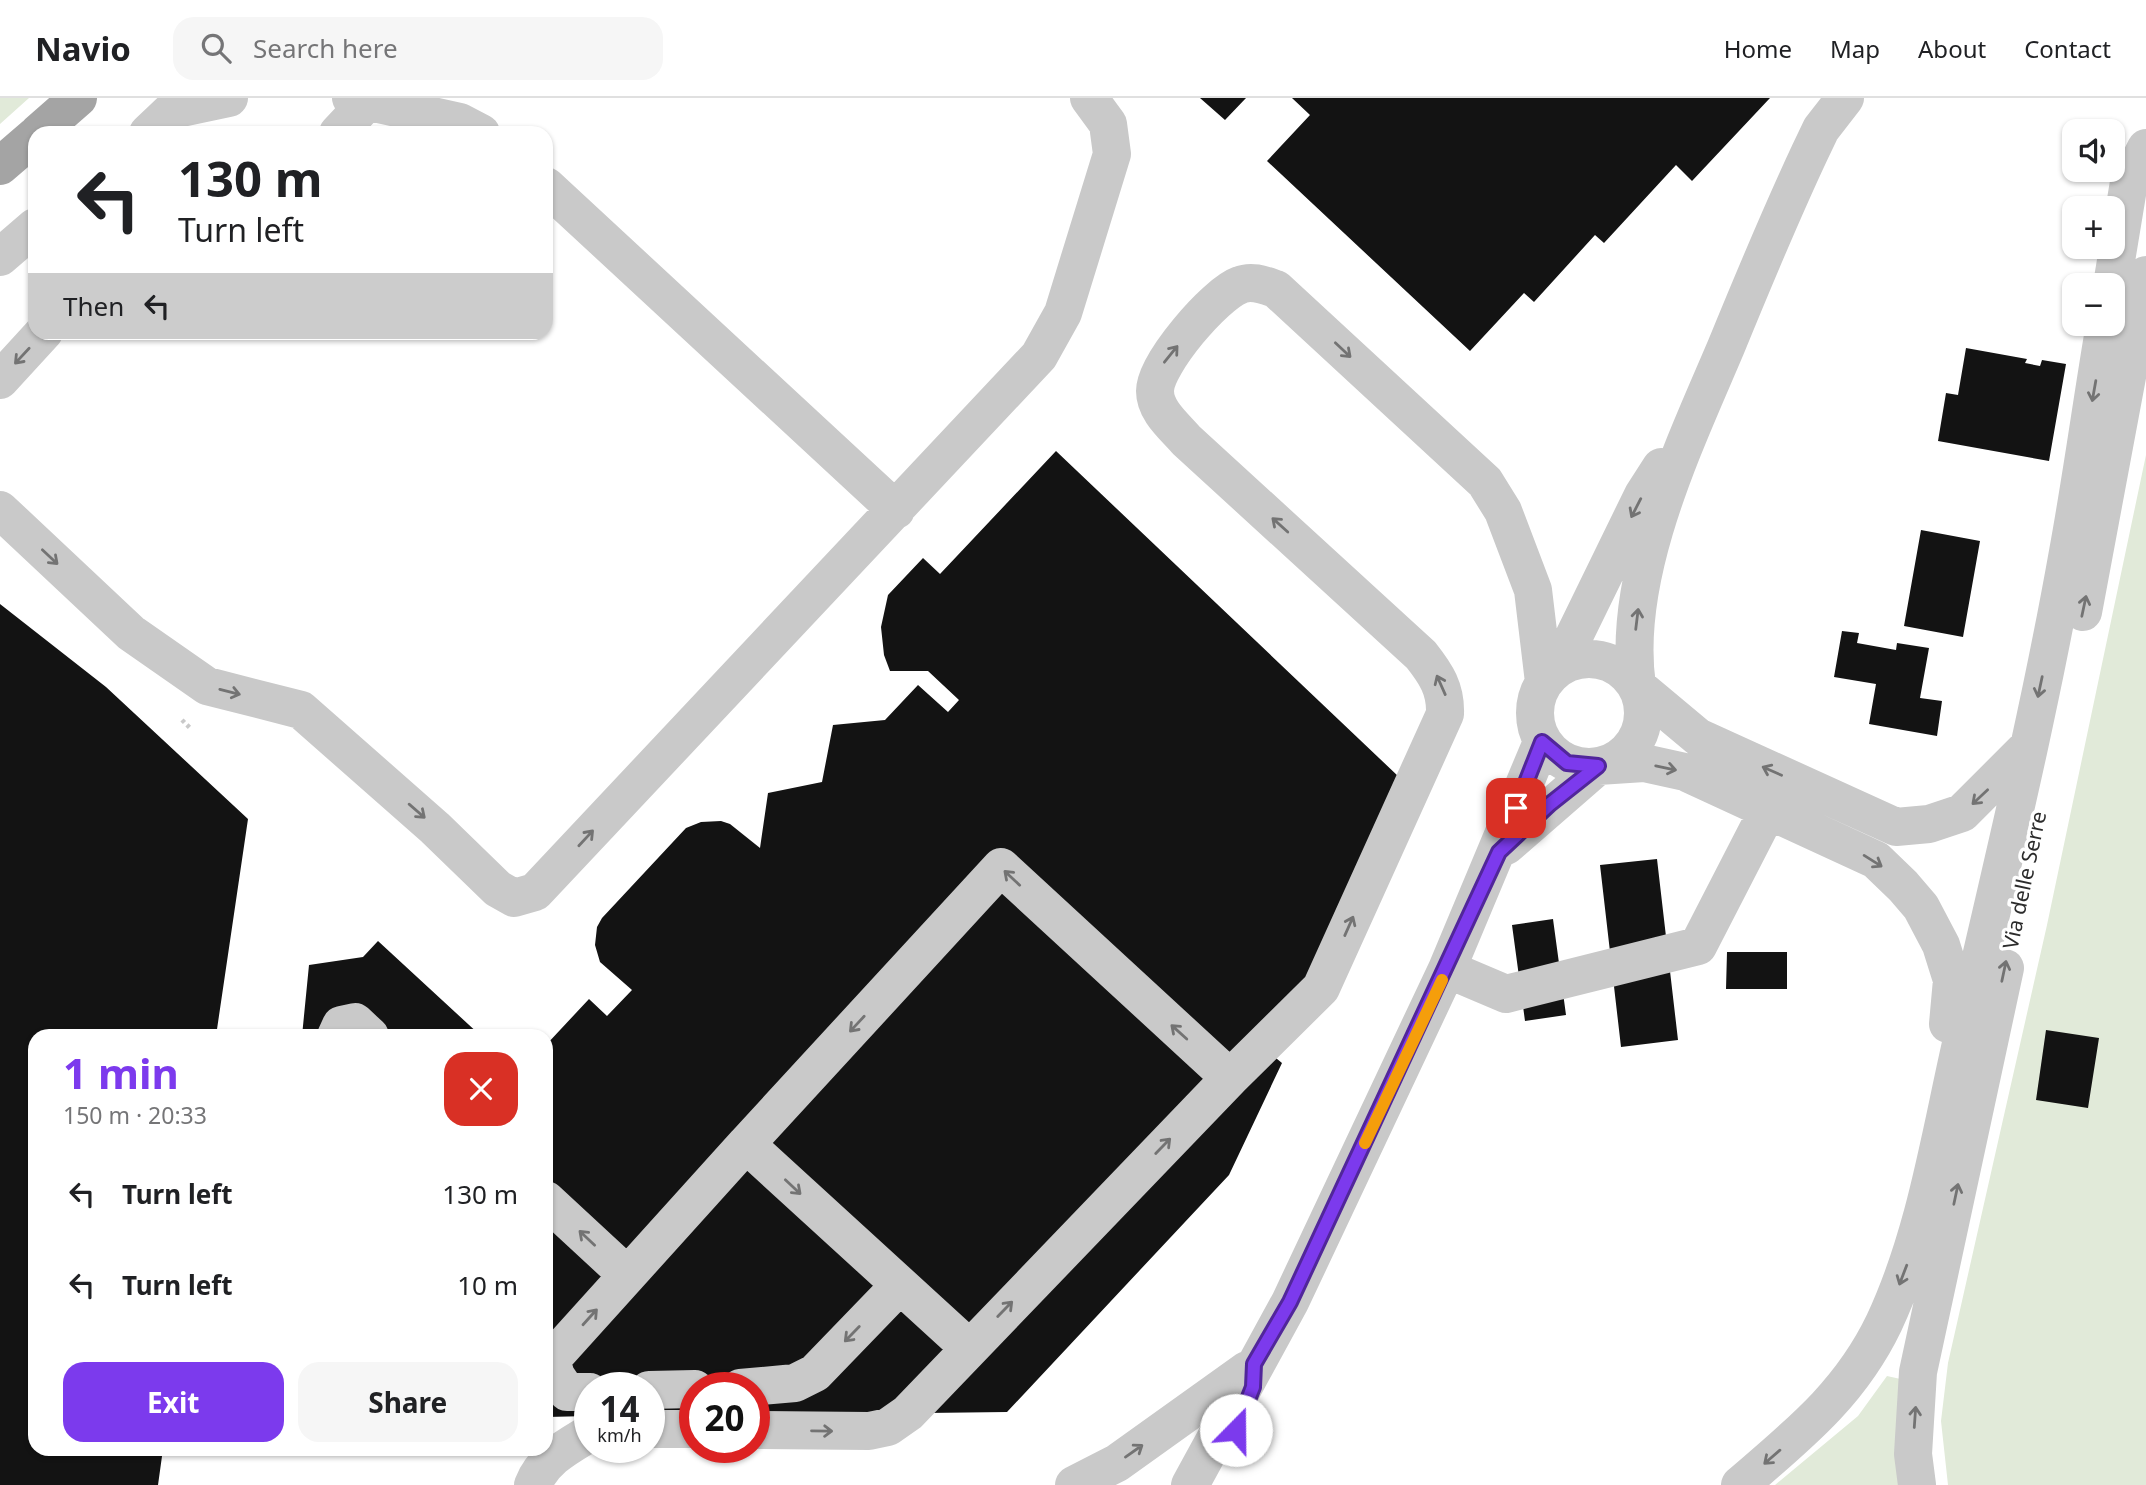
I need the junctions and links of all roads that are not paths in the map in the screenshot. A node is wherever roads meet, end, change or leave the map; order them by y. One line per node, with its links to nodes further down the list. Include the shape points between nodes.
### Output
1 (78, 98): 7 (main road)
2 (229, 98): 6 (street)
3 (1089, 98): 24 (street, via 1108,124 1112,154 1063,313 1039,356)
4 (1845, 98): 22 (street, via 1821,129)
5 (359, 99): 9 (street); 10 (street)
6 (181, 103): 8 (street)
7 (46, 126)
8 (156, 126)
9 (342, 126)
10 (468, 126)
11 (28, 142): 13 (main road)
12 (2146, 148): 17 (street, via 2129,182)
13 (0, 166)
14 (553, 192): 24 (street)
15 (28, 234): 16 (street)
16 (0, 257)
17 (2114, 273)
18 (2146, 275): 54 (street, Via delle Serre, one-way to 18, via 1913,1454 1918,1372 2098,544)
19 (2103, 336): 28 (street, Via delle Serre, one-way to 28, via 2068,553)
20 (37, 340): 21 (street, one-way to 21)
21 (0, 380)
22 (1689, 433): 25 (street, one-way to 25, via 1643,495); 26 (street, one-way to 22, via 1634,662 1650,549)
23 (0, 510): 24 (street, one-way to 24, via 131,633 207,687 301,710 498,889 514,898 535,892)
24 (896, 510)
25 (1551, 675): 26 (street, via 1582,658 1597,658 1620,668); 27 (street, via 1534,712); 36 (street, one-way to 25, via 1321,988 1445,714 1446,696 1421,655 1186,440 1157,404 1156,379 1165,361 1224,291 1243,283 1276,289 1485,482 1518,546 1533,590)
26 (1637, 686): 28 (street, one-way to 26, via 1962,813 1929,824 1896,827 1698,737); 29 (street, via 1643,702 1638,736 1615,761)
27 (1542, 742): 29 (street, via 1567,763); 31 (street)
28 (2027, 748): 35 (street, Via delle Serre)
29 (1598, 766): 30 (street, one-way to 30, via 1644,763 1685,772); 31 (street)
30 (1768, 810): 32 (street, via 1698,946 1506,994); 35 (street, one-way to 35, via 1876,860 1921,906 1952,980 1947,1033)
31 (1499, 852): 32 (street)
32 (1447, 969): 43 (street, via 1290,1302)
33 (339, 1029): 34 (street, via 355,1022)
34 (362, 1029)
35 (1955, 1067): 53 (street, Via delle Serre, one-way to 53, via 1907,1267 1883,1325 1851,1379 1818,1419)
36 (1230, 1077): 37 (street, one-way to 37, via 1000,867); 41 (street, one-way to 36)
37 (746, 1144): 39 (street); 40 (street, one-way to 40)
38 (553, 1206): 39 (street, one-way to 38)
39 (627, 1275): 42 (street, one-way to 39)
40 (900, 1285): 41 (street); 45 (street, one-way to 45, via 815,1373 795,1383)
41 (968, 1347): 47 (street, one-way to 41, via 888,1427 908,1413)
42 (553, 1356)
43 (1254, 1364): 50 (street, one-way to 43, via 1117,1463); 51 (street); 52 (street, via 1253,1387)
44 (553, 1371): 46 (street, via 567,1392)
45 (770, 1385)
46 (574, 1392)
47 (770, 1430)
48 (574, 1443): 49 (street, via 542,1468)
49 (533, 1485)
50 (1074, 1485)
51 (1191, 1485)
52 (1217, 1485)
53 (1740, 1485)
54 (1917, 1485)

